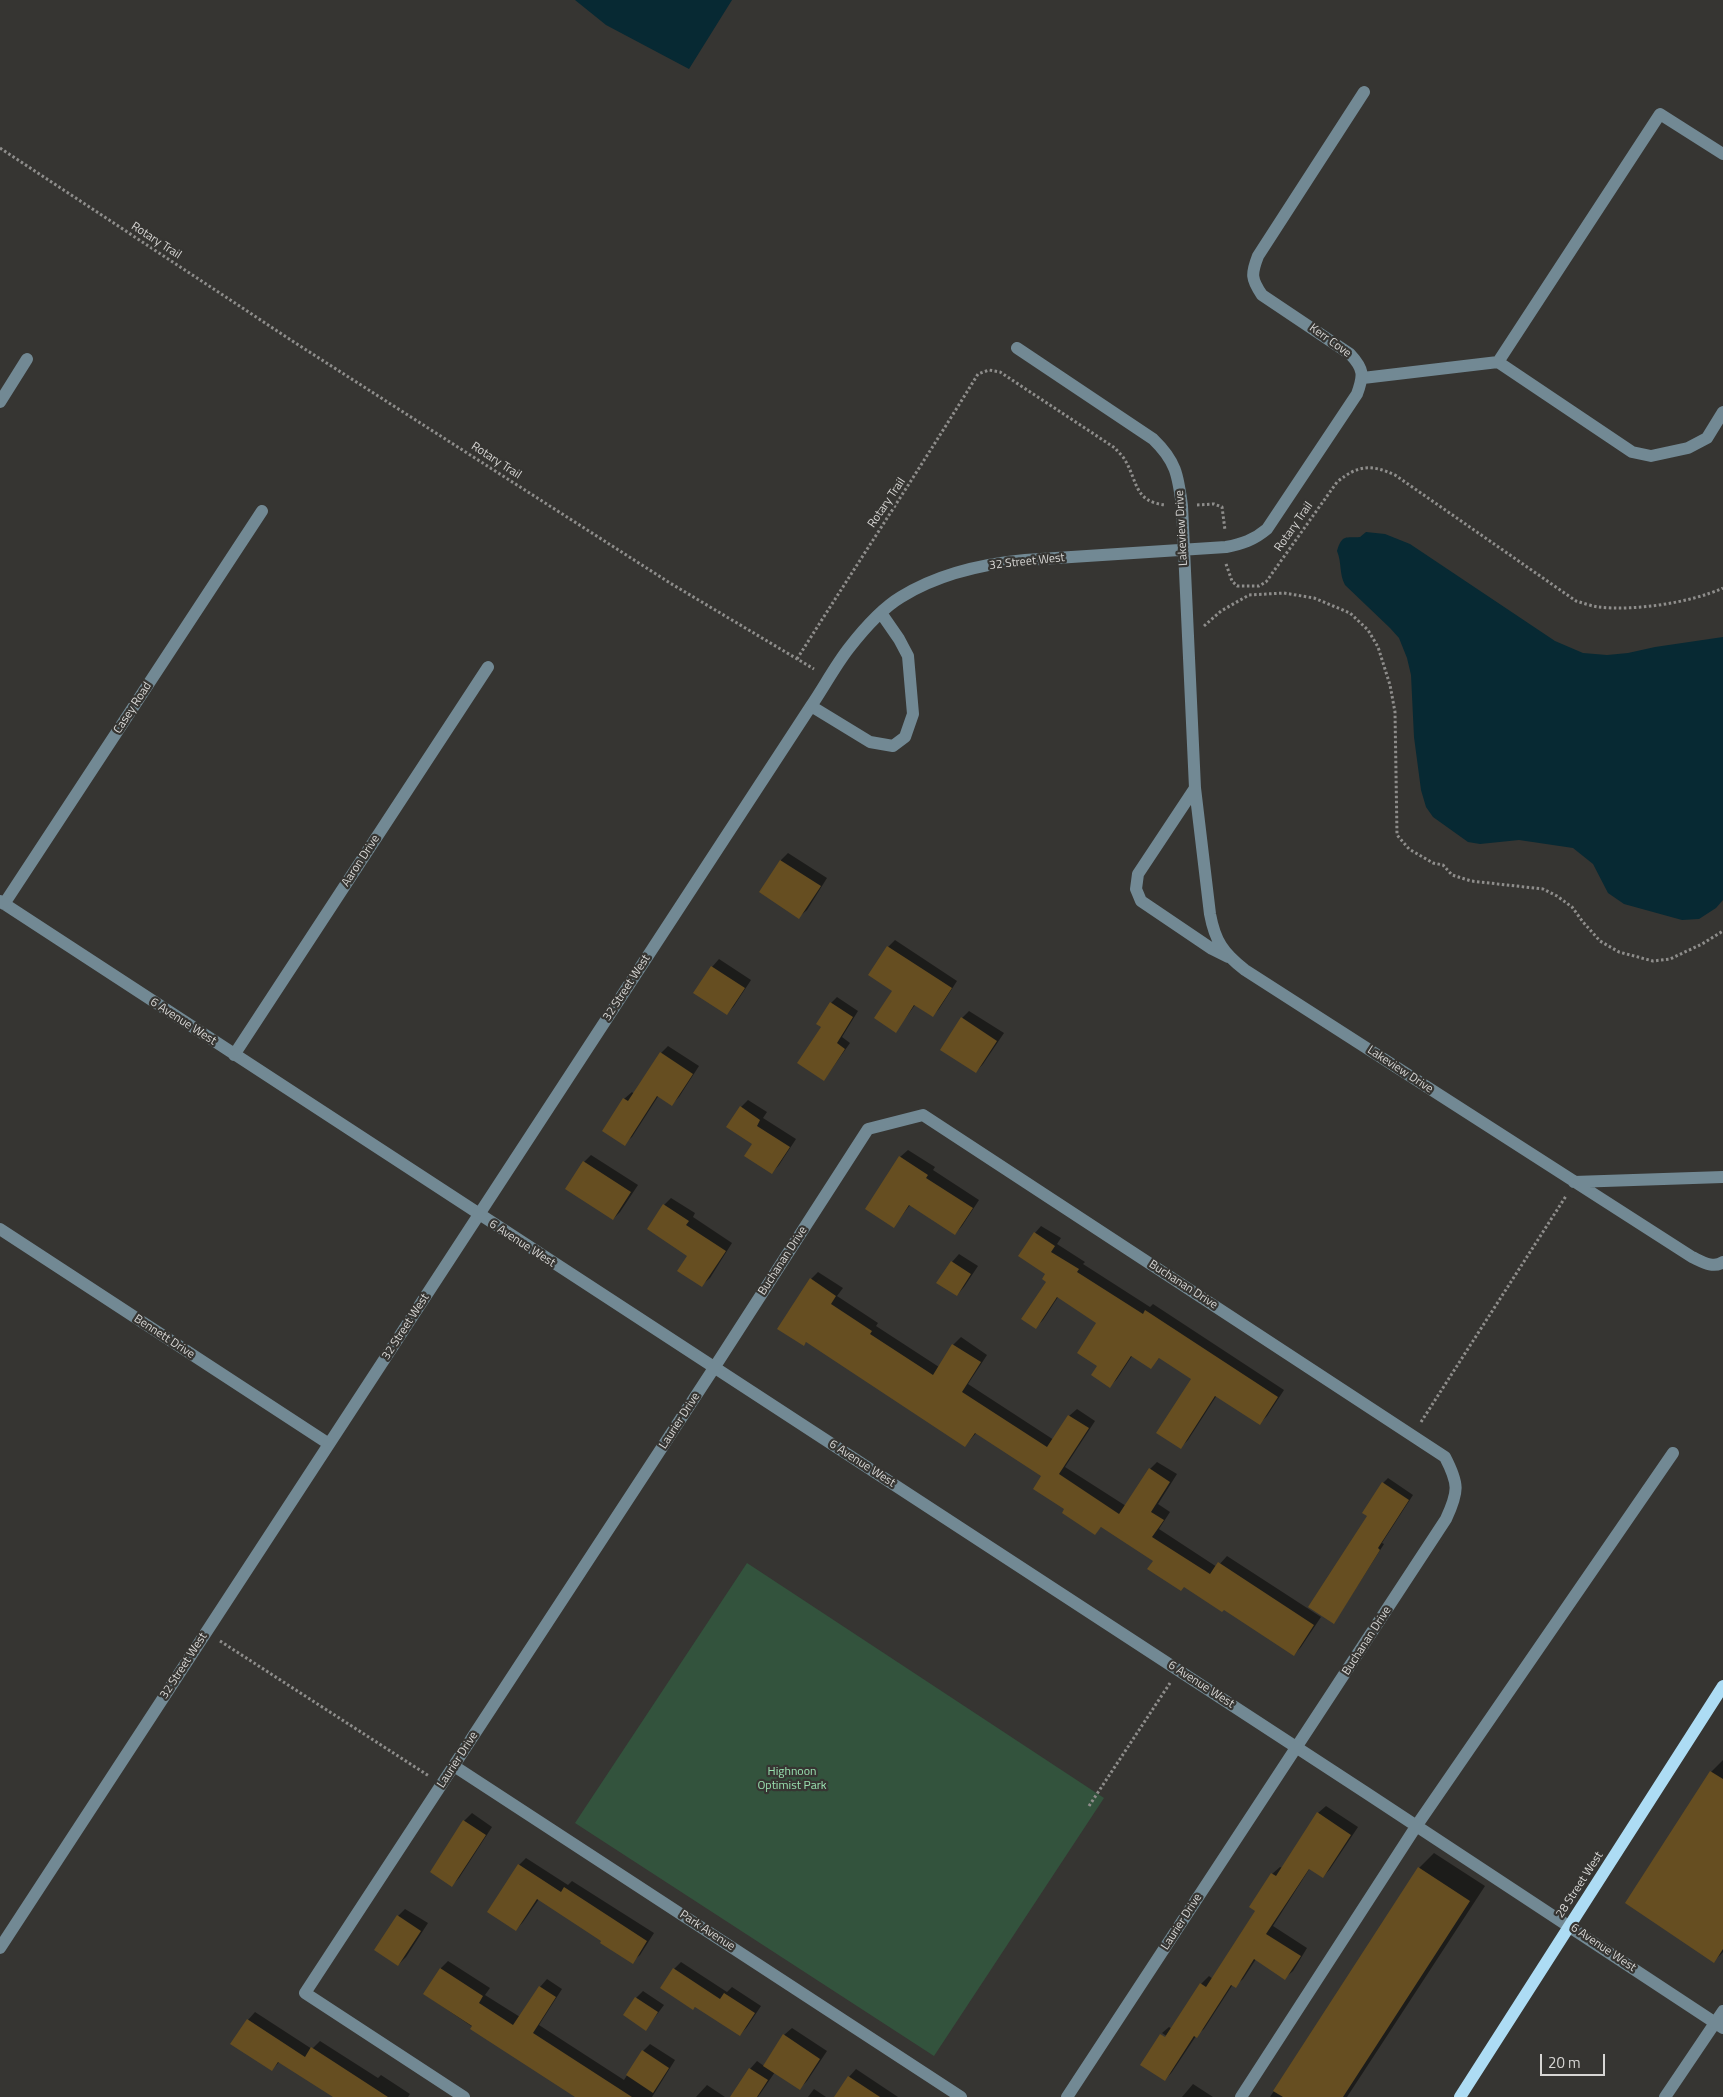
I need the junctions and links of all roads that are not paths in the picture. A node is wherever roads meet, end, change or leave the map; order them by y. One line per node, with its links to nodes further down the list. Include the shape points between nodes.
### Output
1 (1364, 92): 6 (street, Kerr Cove, via 1258,256 1253,269 1253,282 1262,295 1350,354 1359,364)
2 (1723, 154): 5 (street, via 1660,114)
3 (1017, 348): 10 (street, Lakeview Drive, via 1153,439 1164,450 1173,463 1179,484)
4 (27, 360): 7 (street)
5 (1498, 362): 6 (street); 8 (street, via 1632,452 1651,456 1688,448 1706,438)
6 (1363, 378): 10 (street, via 1357,394 1267,529 1250,541 1226,547)
7 (0, 402)
8 (1723, 412)
9 (262, 511): 15 (street, Casey Road)
10 (1183, 550): 11 (street, 32 Street West, via 1025,560 967,569 900,597); 14 (street, Lakeview Drive)
11 (881, 613): 13 (street, 32 Street West, via 848,649); 13 (street, via 908,656 913,714 905,737 893,746 870,742)
12 (488, 667): 17 (street, Aaron Drive)
13 (811, 706): 20 (street, 32 Street West)
14 (1196, 788): 16 (street, Lakeview Drive, via 1211,920 1214,934); 16 (street, Lakeview Drive, via 1138,874 1136,889 1141,901 1153,910)
15 (2, 903): 17 (street, 6 Avenue West)
16 (1228, 957): 19 (street, Lakeview Drive)
17 (234, 1054): 20 (street, 6 Avenue West)
18 (1723, 1178): 19 (street)
19 (1574, 1182): 22 (street, Lakeview Drive, via 1692,1257 1706,1264)
20 (478, 1215): 23 (street, 6 Avenue West); 24 (street, 32 Street West)
21 (0, 1229): 24 (street, Bennett Drive)
22 (1723, 1262)
23 (714, 1368): 27 (street, 6 Avenue West); 27 (street, Buchanan Drive, via 868,1129 923,1114 1445,1457 1455,1476 1456,1497 1446,1519); 28 (street, Laurier Drive)
24 (329, 1444): 31 (street, 32 Street West)
25 (1672, 1453): 29 (street)
26 (1723, 1686): 30 (main road, 28 Street West)
27 (1298, 1748): 29 (street, 6 Avenue West); 36 (street, Laurier Drive)
28 (454, 1766): 34 (street, Laurier Drive, via 305,1993); 35 (street, Park Avenue)
29 (1417, 1825): 30 (street, 6 Avenue West); 37 (street)
30 (1570, 1926): 33 (street, 6 Avenue West); 38 (main road, 28 Street West)
31 (0, 1948)
32 (1723, 2011): 33 (street)
33 (1719, 2026): 39 (street)
34 (464, 2097)
35 (960, 2097)
36 (1067, 2097)
37 (1241, 2097)
38 (1460, 2097)
39 (1665, 2097)

